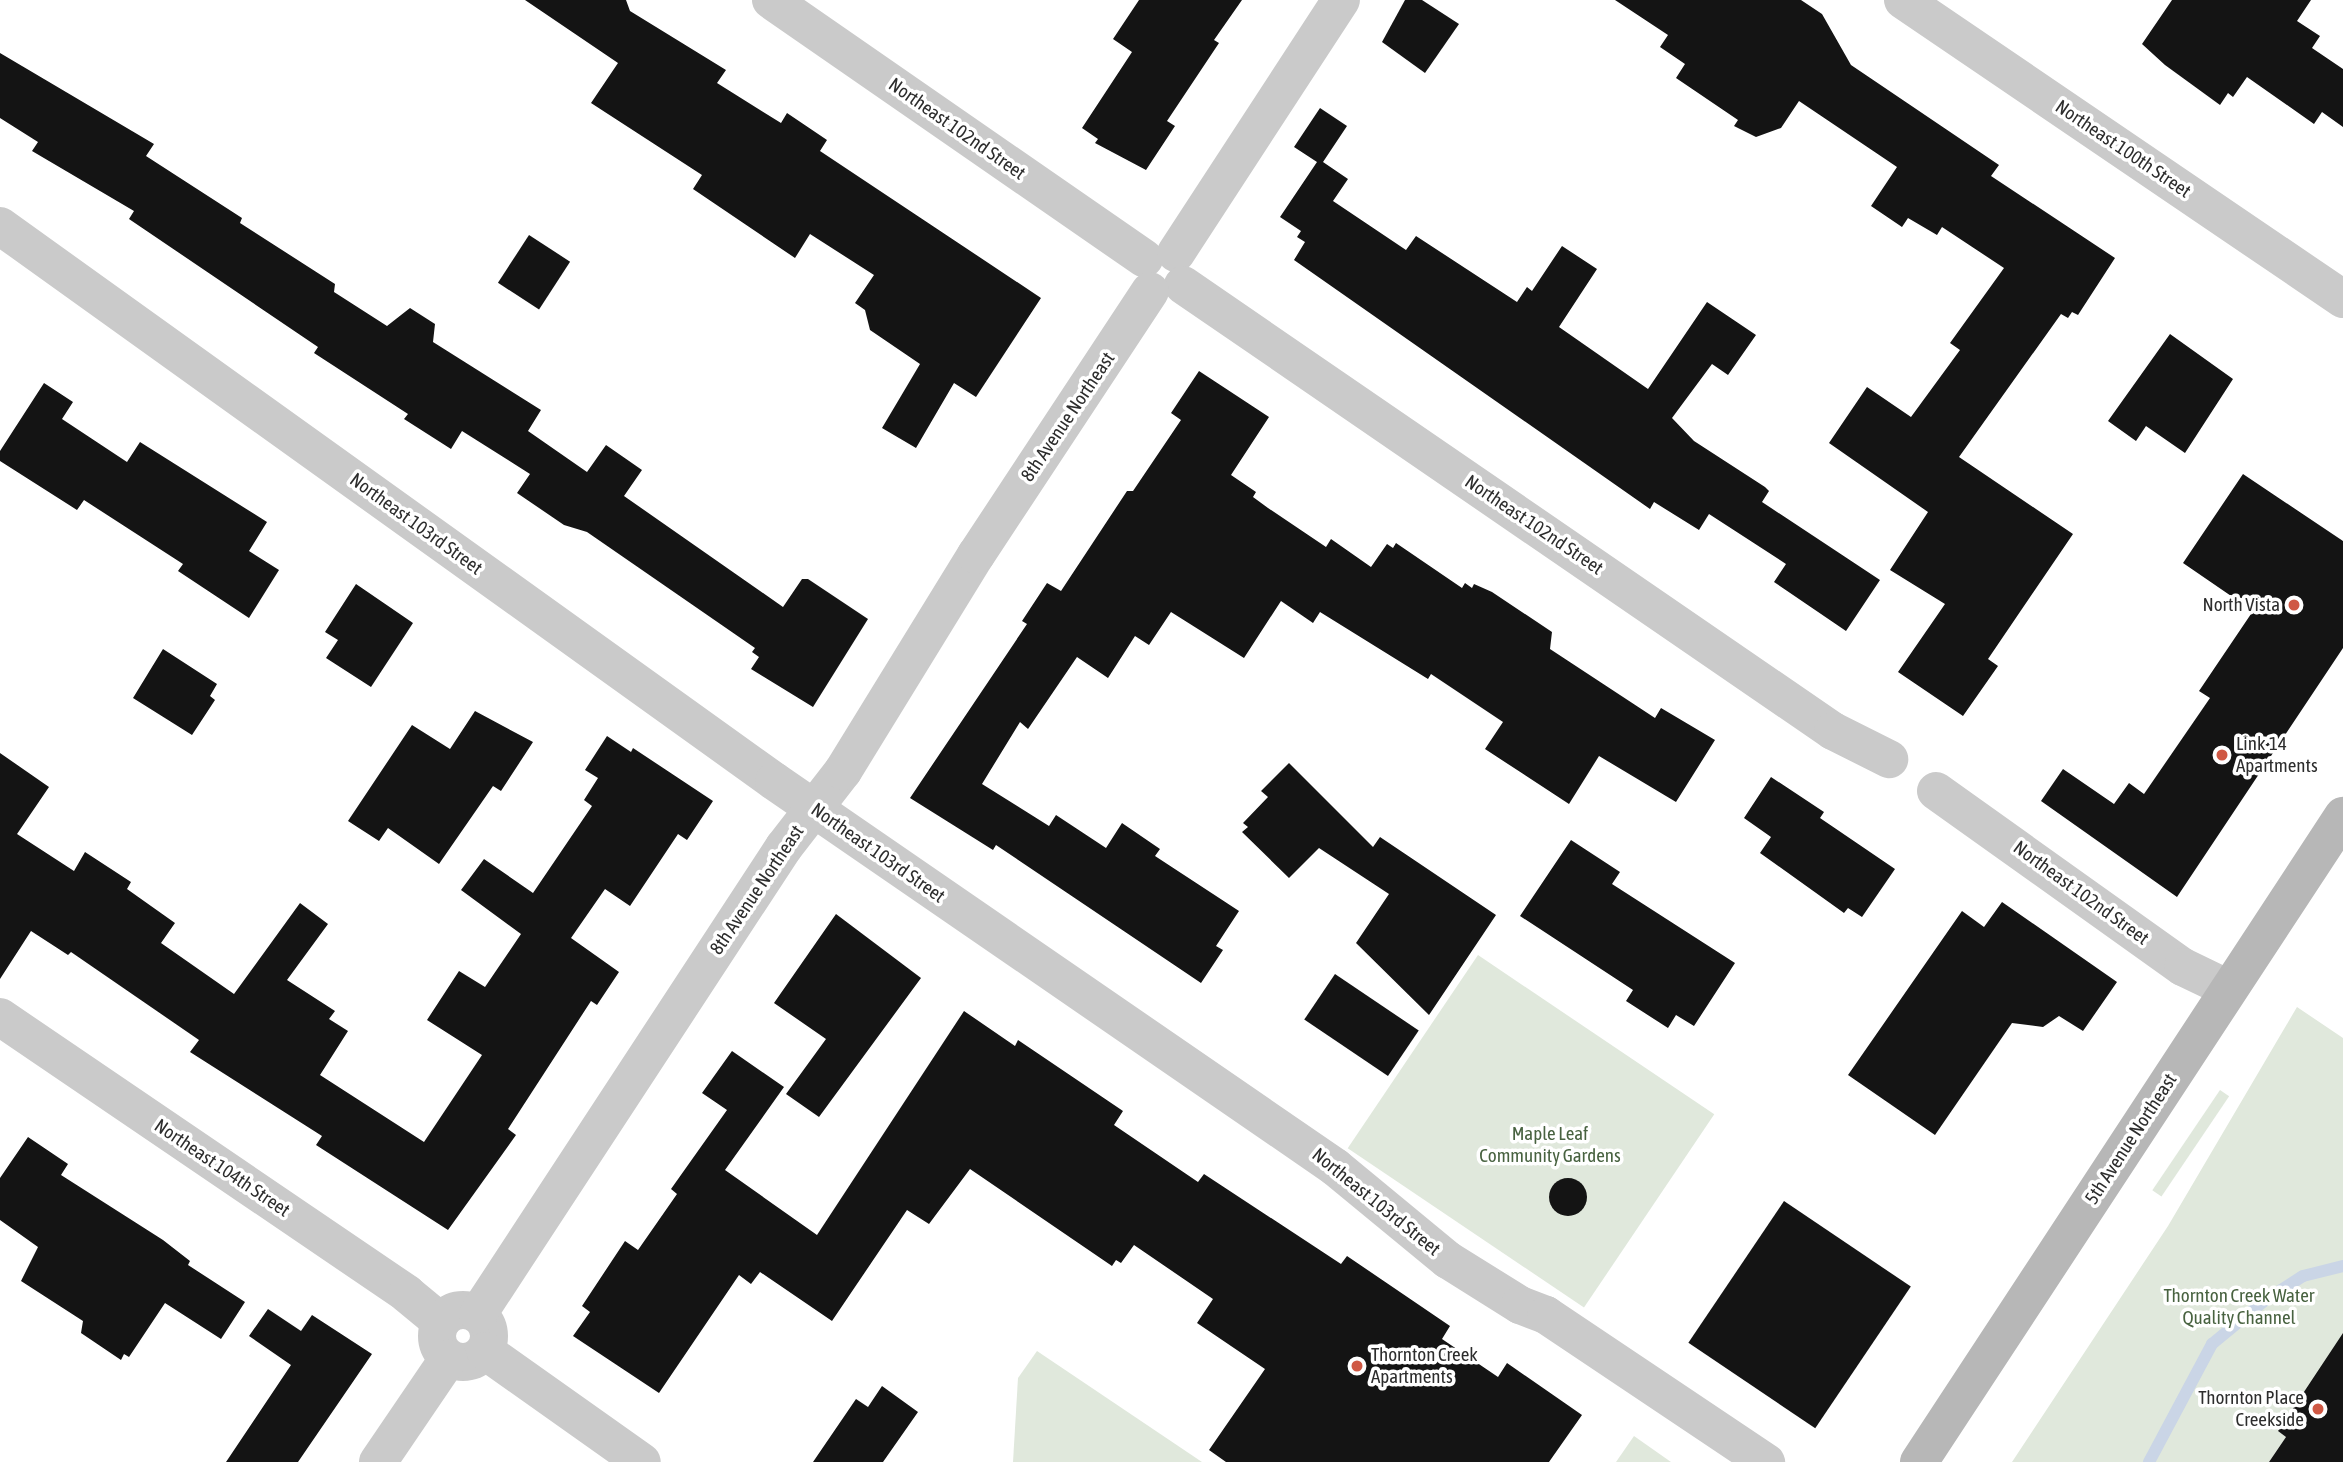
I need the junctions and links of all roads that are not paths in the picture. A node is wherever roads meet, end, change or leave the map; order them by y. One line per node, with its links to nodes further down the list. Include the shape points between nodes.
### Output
1 (771, 0): 5 (street, Northeast 102nd Street)
2 (1341, 0): 5 (street, 8th Avenue Northeast)
3 (1903, 0): 6 (street, Northeast 100th Street)
4 (0, 226): 9 (street, Northeast 103rd Street)
5 (1163, 272): 7 (street, Northeast 102nd Street, via 1833,731); 9 (street, 8th Avenue Northeast, via 976,555 843,771)
6 (2343, 299)
7 (1889, 760)
8 (1936, 791): 11 (street, Northeast 102nd Street, via 2173,960)
9 (814, 809): 13 (street, 8th Avenue Northeast, via 784,847); 19 (street, Northeast 103rd Street, via 1335,1167 1448,1260 1520,1305 1546,1315)
10 (2343, 816): 11 (main road, 5th Avenue Northeast)
11 (2230, 989): 20 (main road, 5th Avenue Northeast)
12 (0, 1017): 14 (street, Northeast 104th Street, via 407,1294)
13 (478, 1314): 14 (street, via 458,1310); 15 (street, via 489,1331)
14 (441, 1322): 16 (street, via 437,1341)
15 (485, 1352): 16 (street, via 468,1362); 18 (street)
16 (448, 1359): 17 (street)
17 (378, 1462)
18 (642, 1462)
19 (1766, 1462)
20 (1919, 1462)

